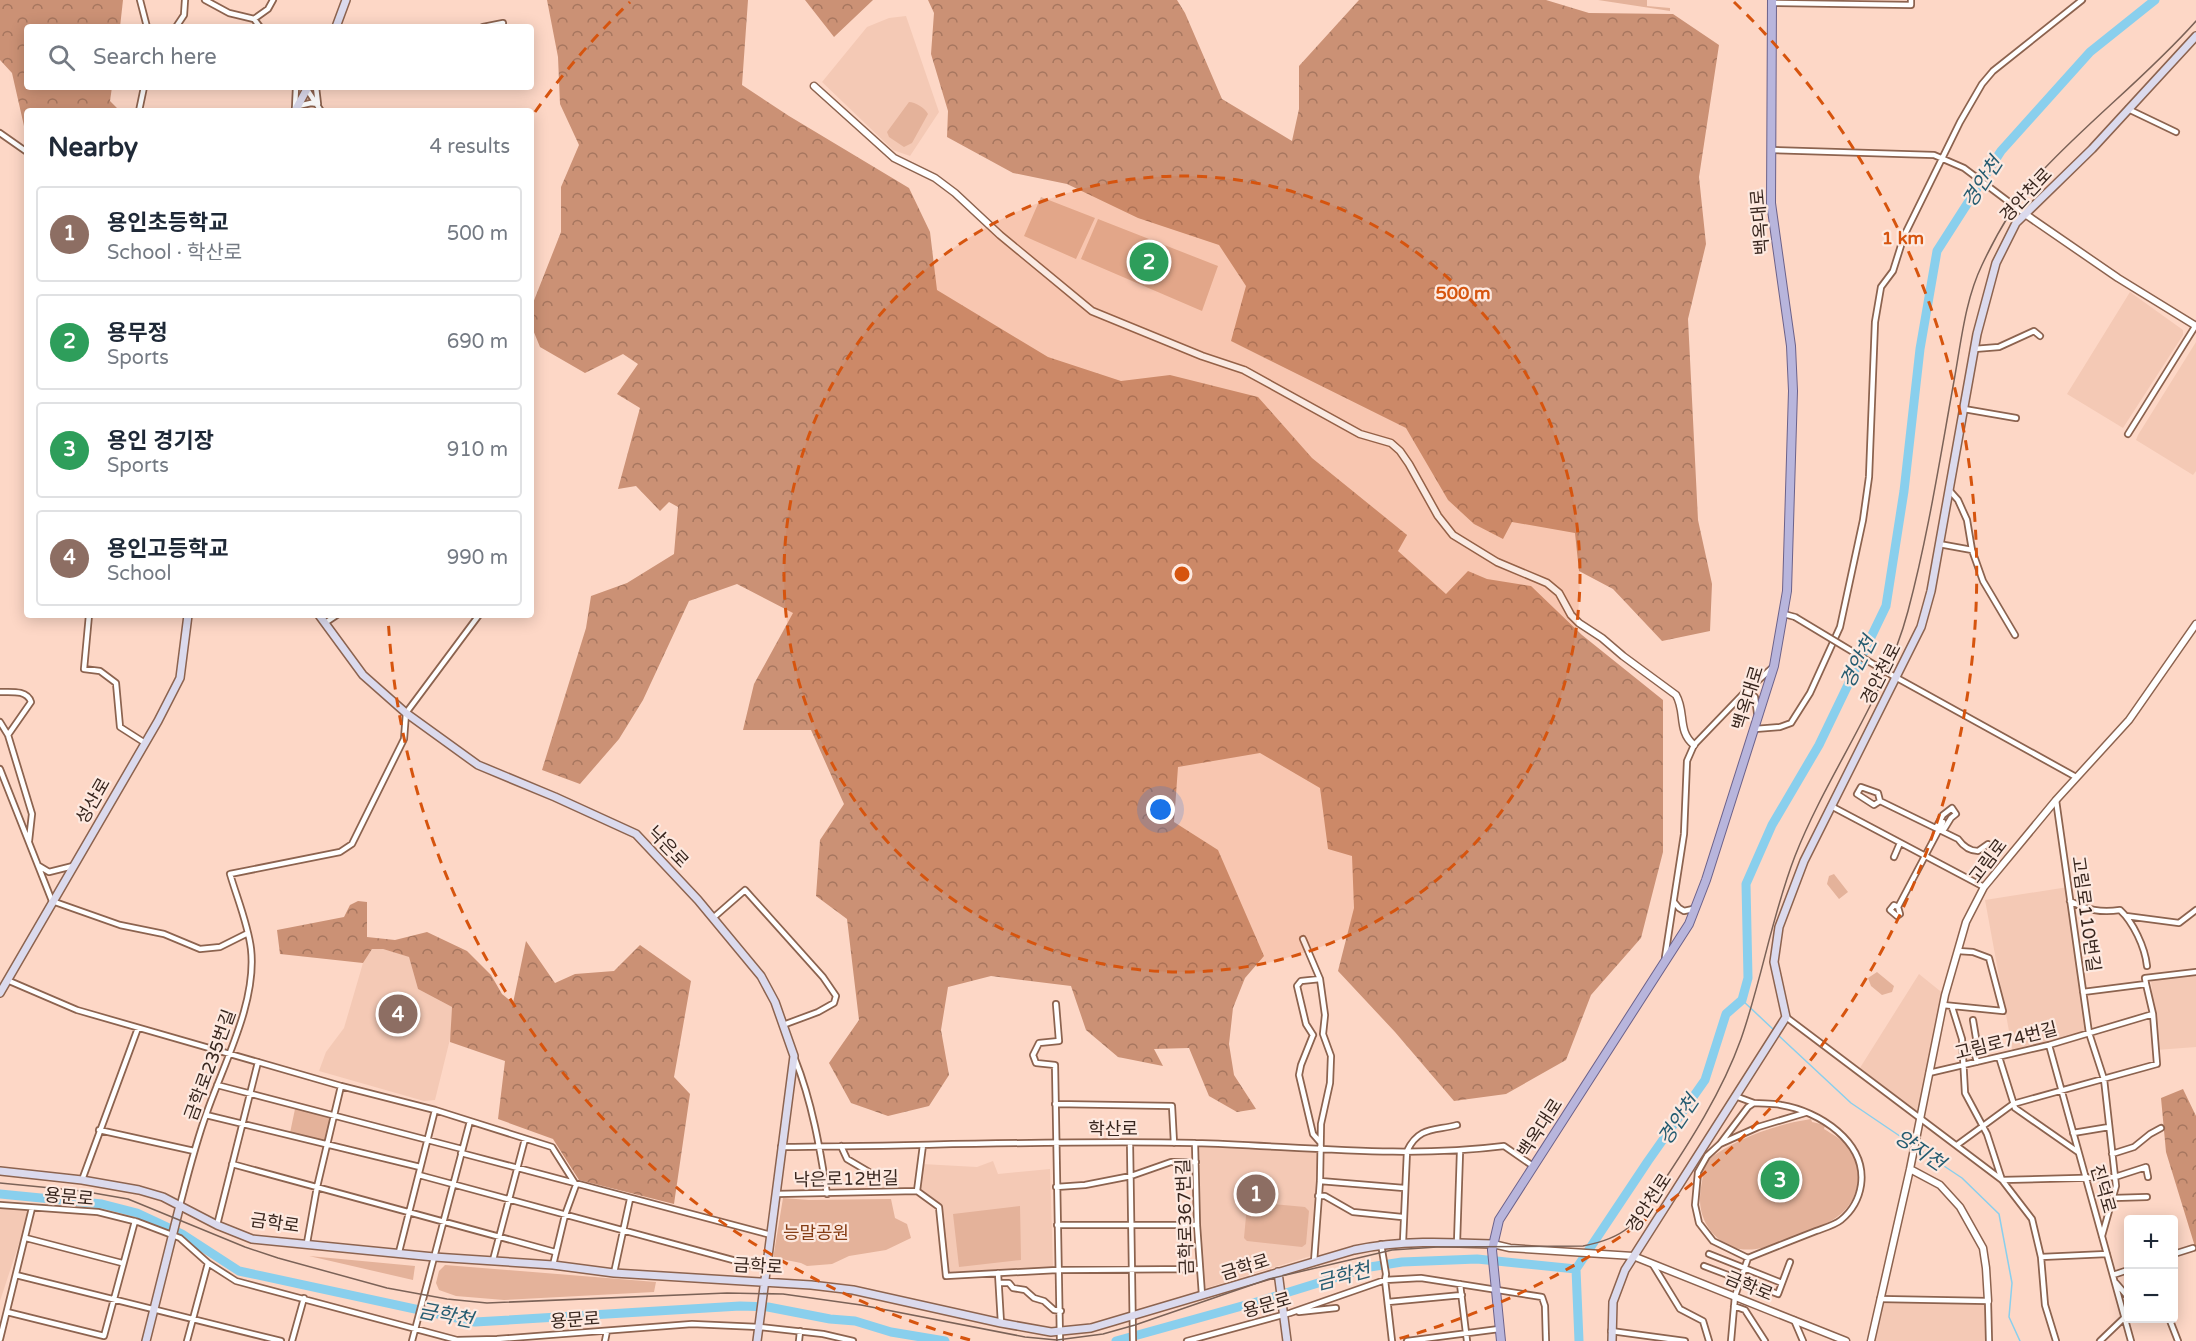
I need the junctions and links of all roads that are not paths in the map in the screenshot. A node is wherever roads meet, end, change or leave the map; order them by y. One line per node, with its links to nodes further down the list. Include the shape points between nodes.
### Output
1 (140, 0): 11 (street)
2 (185, 0): 12 (street, via 184,15)
3 (205, 0): 9 (street, via 229,13)
4 (273, 0): 9 (street)
5 (346, 0): 14 (main road)
6 (1911, 0): 8 (street, via 1911,5)
7 (2082, 0): 34 (street, via 1993,71 1982,84)
8 (1772, 2): 33 (main road, 백옥대로)
9 (254, 19): 13 (street)
10 (503, 23): 15 (street)
11 (146, 24)
12 (178, 24)
13 (258, 24)
14 (337, 24)
15 (498, 24)
16 (2196, 36): 29 (main road, 경안천로)
17 (814, 86): 64 (street, via 894,158 935,178 955,193 1092,311 1244,370 1360,434 1391,443 1409,464 1453,535 1497,562 1547,583 1559,593 1579,623 1676,695 1683,730)
18 (143, 90): 24 (street)
19 (296, 90): 25 (street)
20 (306, 90): 26 (main road)
21 (308, 90): 23 (street)
22 (316, 90): 23 (street)
23 (318, 104): 27 (street); 28 (street)
24 (140, 108)
25 (296, 108)
26 (297, 108)
27 (298, 108)
28 (320, 108)
29 (2128, 109): 30 (street); 35 (main road, 경안천로, via 2092,149)
30 (2176, 132)
31 (0, 134): 32 (street)
32 (24, 150)
33 (1771, 150): 34 (street, via 1920,153); 45 (main road, 백옥대로, via 1771,203 1791,346 1793,391)
34 (1944, 159): 35 (street, via 1964,168); 61 (street, via 1904,236 1893,271 1881,287 1872,368 1869,477 1840,627 1810,693 1791,723)
35 (2023, 212): 36 (street); 38 (main road, 경안천로, via 1996,263)
36 (2196, 326): 41 (street)
37 (2040, 336): 38 (street, via 2034,331 1999,347)
38 (1974, 348): 39 (main road, 경안천로)
39 (1964, 408): 40 (street); 42 (main road, 경안천로)
40 (2016, 418)
41 (2128, 434)
42 (1949, 488): 43 (main road, 경안천로); 44 (street, via 1967,520)
43 (1938, 544): 44 (street); 55 (main road, 경안천로, via 1921,627)
44 (1972, 549): 53 (street, via 1983,581)
45 (1784, 614): 54 (main road, 백옥대로); 55 (street, bridge, via 1795,616)
46 (89, 618): 63 (street, via 84,669 100,670 116,683 120,727)
47 (188, 618): 63 (main road, 성산로, via 180,678)
48 (321, 618): 51 (main road, 낙은로)
49 (332, 618): 51 (street)
50 (477, 618): 58 (street)
51 (325, 623): 58 (main road, 낙은로, via 363,675)
52 (2196, 624): 66 (street, 고림로, via 2128,720)
53 (2015, 635)
54 (1774, 666): 57 (street); 59 (main road, 백옥대로)
55 (1896, 677): 66 (street); 69 (main road, 경안천로)
56 (0, 692): 62 (street, via 26,694 31,702)
57 (1744, 693): 59 (street, via 1755,697); 64 (street)
58 (406, 713): 87 (main road, 낙은로, via 478,765 636,834); 88 (street, 금학로235번길, via 404,739 352,844 340,852 230,874)
59 (1758, 719): 61 (main road, 백옥대로)
60 (0, 722): 62 (street)
61 (1755, 729): 83 (main road, 백옥대로)
62 (8, 735): 72 (street, via 32,814)
63 (145, 742): 78 (main road, 성산로)
64 (1694, 745): 82 (street, via 1687,761 1684,834)
65 (0, 769): 72 (street)
66 (2076, 777): 67 (street, 고림로)
67 (2056, 800): 79 (street, 고림로); 81 (street, 고림로110번길)
68 (1880, 801): 68 (street, via 1878,793 1865,787 1857,794 1874,805); 71 (street)
69 (1831, 806): 73 (street); 103 (main road, 경안천로, via 1804,861 1779,927 1774,962)
70 (1943, 822): 71 (street)
71 (1940, 830): 74 (street, via 1972,850 1988,844); 75 (street)
72 (28, 843): 77 (street)
73 (1900, 843): 75 (street); 76 (street)
74 (1993, 848)
75 (1925, 856): 79 (street); 84 (street)
76 (1894, 857)
77 (37, 865): 78 (street, via 49,872); 80 (street)
78 (73, 866): 80 (main road, 성산로)
79 (1984, 887): 90 (street, 고림로, via 1966,922)
80 (52, 901): 88 (street, via 201,949 220,946); 94 (main road, 성산로)
81 (2070, 901): 86 (street, via 2105,912 2120,910); 97 (street, 고림로110번길)
82 (1674, 902): 83 (street, via 1684,911); 92 (street)
83 (1696, 905): 92 (main road, 백옥대로)
84 (1898, 907): 84 (street, via 1894,905 1889,906 1897,916 1902,915)
85 (2196, 910): 86 (street, via 2179,923)
86 (2126, 916): 91 (street)
87 (713, 918): 105 (main road, 낙은로, via 761,976); 105 (street, via 745,890 836,996 834,1003 818,1012)
88 (248, 933): 111 (street, 금학로235번길, via 251,978 244,1012)
89 (1303, 939): 95 (street)
90 (1958, 951): 100 (street, 고림로); 101 (street, via 1989,958 2003,1011)
91 (2147, 966)
92 (1662, 968): 163 (main road, 백옥대로)
93 (2196, 972): 96 (street, via 2145,978)
94 (7, 980): 98 (main road, 성산로); 106 (street, via 77,1010)
95 (1320, 980): 108 (street, via 1325,1015); 109 (street, via 1301,981 1297,986 1306,1024)
96 (2146, 984): 97 (street); 102 (street)
97 (2083, 992): 107 (street, 고림로110번길)
98 (0, 993)
99 (1056, 1004): 125 (street, via 1059,1041 1039,1043 1033,1055 1035,1063 1055,1065)
100 (1943, 1005): 101 (street); 117 (street, 고림로)
101 (1952, 1006): 116 (street, via 1962,1039)
102 (2153, 1014): 107 (street, 고림로74번길); 118 (street, via 2157,1064)
103 (1784, 1019): 123 (main road, 경안천로); 131 (street)
104 (1973, 1020): 115 (street)
105 (783, 1025): 112 (main road, 낙은로)
106 (138, 1028): 111 (street); 138 (street)
107 (2089, 1033): 110 (street, 고림로74번길); 118 (street)
108 (1323, 1034): 109 (street); 143 (street, via 1331,1056)
109 (1313, 1035): 143 (street, via 1299,1075 1313,1134)
110 (2049, 1045): 113 (street, 고림로74번길); 121 (street, 진덕로)
111 (228, 1054): 114 (street); 119 (street, 금학로235번길)
112 (794, 1056): 152 (main road, 낙은로); 153 (street)
113 (2000, 1057): 115 (street, 고림로74번길); 126 (street)
114 (258, 1062): 120 (street); 122 (street)
115 (1977, 1062): 116 (street, 고림로74번길)
116 (1963, 1065): 117 (street, 고림로74번길); 135 (street, via 1965,1093)
117 (1929, 1073): 131 (street, 고림로)
118 (2104, 1079): 121 (street); 136 (street)
119 (217, 1085): 122 (street); 129 (street, 금학로235번길)
120 (342, 1086): 127 (street); 130 (street)
121 (2061, 1090): 126 (street); 139 (street, 진덕로)
122 (250, 1094): 130 (street); 133 (street)
123 (1735, 1096): 124 (street); 219 (main road, 경안천로)
124 (1754, 1103): 128 (street, via 1782,1105); 148 (street)
125 (1055, 1104): 142 (street); 145 (street, via 1172,1106)
126 (2013, 1104): 135 (street); 159 (street)
127 (435, 1110): 132 (street); 141 (street)
128 (1807, 1113): 148 (street, via 1758,1127); 222 (street, via 1846,1138 1854,1149 1862,1176 1860,1193 1840,1222)
129 (206, 1115): 133 (street); 155 (street, 금학로235번길)
130 (334, 1115): 141 (street); 147 (street)
131 (1920, 1118): 150 (street); 166 (street, 고림로)
132 (470, 1121): 140 (street); 156 (street)
133 (242, 1124): 147 (street); 162 (street)
134 (1457, 1125): 157 (street, via 1426,1131 1410,1143)
135 (1983, 1127): 150 (street); 175 (street)
136 (2109, 1127): 139 (street); 160 (street)
137 (2161, 1128): 160 (street, via 2134,1147)
138 (99, 1130): 155 (street); 174 (street)
139 (2073, 1133): 159 (street, 진덕로)
140 (525, 1139): 165 (street); 178 (street, via 552,1147)
141 (428, 1140): 156 (street); 164 (street)
142 (1056, 1142): 144 (street, 학산로); 149 (street, 학산로); 180 (street)
143 (1320, 1142): 154 (street)
144 (1130, 1143): 145 (street, 학산로); 170 (street)
145 (1174, 1143): 146 (street, 학산로)
146 (1196, 1143): 154 (street, 학산로); 161 (street, 금학로367번길)
147 (327, 1144): 164 (street); 179 (street)
148 (1720, 1144): 222 (street, via 1698,1172 1695,1205 1699,1223 1713,1241)
149 (923, 1145): 151 (street, 학산로); 182 (street)
150 (1956, 1145): 175 (street)
151 (841, 1146): 153 (street, 학산로); 168 (street, via 847,1159)
152 (782, 1147): 153 (street, 학산로); 183 (main road, 낙은로)
153 (820, 1147): 184 (street)
154 (1320, 1149): 157 (street, 학산로); 176 (street)
155 (194, 1151): 192 (street, 금학로235번길)
156 (461, 1151): 165 (street); 177 (street)
157 (1407, 1151): 158 (street, 학산로); 181 (street)
158 (1460, 1152): 163 (street, 학산로, via 1504,1146); 210 (street)
159 (2078, 1152): 171 (street, 진덕로)
160 (2112, 1154): 172 (street)
161 (1196, 1162): 170 (street, via 1171,1162); 201 (street, 금학로367번길)
162 (232, 1164): 179 (street); 198 (street)
163 (1533, 1166): 212 (main road, 백옥대로, via 1499,1220)
164 (420, 1167): 169 (street)
165 (517, 1169): 178 (street); 188 (street)
166 (1910, 1169): 256 (street, 고림로); 257 (street, via 1941,1185 1960,1207 1983,1248)
167 (0, 1171): 174 (main road, 금학로)
168 (869, 1172)
169 (419, 1175): 177 (street); 193 (street)
170 (1131, 1176): 180 (street); 200 (street)
171 (2085, 1177): 172 (street); 175 (street); 205 (street, 진덕로)
172 (2115, 1177): 173 (street, via 2146,1167); 187 (street)
173 (2148, 1177)
174 (82, 1180): 192 (main road, 금학로, via 139,1190)
175 (2002, 1180): 221 (street, via 2032,1220)
176 (1320, 1181): 181 (street); 185 (street)
177 (453, 1184): 188 (street); 197 (street)
178 (576, 1185): 189 (street); 194 (street)
179 (316, 1187): 193 (street); 209 (street)
180 (1056, 1187): 199 (street)
181 (1404, 1188): 195 (street)
182 (916, 1191): 184 (street, 낙은로12번길); 238 (street, via 939,1207 946,1276)
183 (776, 1194): 184 (street, 낙은로12번길); 203 (main road, 낙은로)
184 (827, 1194)
185 (1318, 1196): 195 (street, via 1353,1212); 224 (street)
186 (2147, 1197): 187 (street)
187 (2113, 1198): 205 (street)
188 (508, 1199): 194 (street); 206 (street)
189 (630, 1199): 202 (street); 203 (street)
190 (0, 1205): 191 (street, 용문로)
191 (32, 1208): 196 (street, 용문로, via 98,1212); 207 (street)
192 (179, 1208): 198 (main road, 금학로); 204 (main road)
193 (410, 1212): 197 (street); 214 (street)
194 (565, 1215): 202 (street); 215 (street)
195 (1402, 1217): 208 (street)
196 (135, 1221): 204 (street, 용문로); 226 (street)
197 (443, 1221): 206 (street); 220 (street)
198 (218, 1225): 209 (main road, 금학로, via 252,1239)
199 (1057, 1225): 200 (street); 235 (street)
200 (1131, 1225): 201 (street); 233 (street)
201 (1197, 1225): 234 (street, 금학로367번길)
202 (623, 1230): 232 (street); 237 (street)
203 (771, 1235): 232 (main road, 낙은로)
204 (173, 1236): 227 (street, 용문로); 262 (main road)
205 (2102, 1236): 218 (street, 진덕로)
206 (498, 1237): 215 (street); 223 (street)
207 (26, 1238): 226 (street); 240 (street)
208 (1403, 1242): 210 (main road, 금학로); 211 (main road, 금학로)
209 (307, 1243): 214 (main road, 금학로)
210 (1457, 1243): 212 (main road, 금학로)
211 (1381, 1244): 224 (main road, 금학로); 242 (street)
212 (1492, 1247): 219 (street, 금학로); 249 (main road, 백옥대로)
213 (2193, 1248): 216 (street)
214 (399, 1252): 220 (main road, 금학로)
215 (555, 1252): 228 (street)
216 (2178, 1253)
217 (1709, 1254): 231 (street)
218 (2107, 1254): 221 (street); 241 (street, 진덕로)
219 (1633, 1256): 229 (street, 금학로); 277 (main road, 경안천로, via 1613,1302)
220 (434, 1257): 223 (main road, 금학로); 274 (street)
221 (2041, 1257): 309 (street, via 2045,1305)
222 (1748, 1258): 231 (street)
223 (493, 1260): 228 (main road, 금학로)
224 (1314, 1262): 239 (main road, 금학로)
225 (1790, 1262): 246 (street)
226 (122, 1263): 255 (street)
227 (208, 1263): 254 (street, 용문로, via 236,1281); 267 (street)
228 (553, 1265): 237 (main road, 금학로)
229 (1653, 1265): 253 (street, 금학로); 302 (street, via 1680,1309 1703,1321)
230 (1704, 1266): 244 (street)
231 (1745, 1268): 244 (street); 246 (street)
232 (766, 1269): 243 (main road, 낙은로)
233 (1132, 1269): 234 (street); 235 (street); 266 (street)
234 (1200, 1269): 250 (street, 금학로367번길)
235 (1057, 1270): 238 (street); 263 (street)
236 (2124, 1271): 241 (street)
237 (614, 1273): 243 (main road, 금학로)
238 (998, 1273): 245 (street)
239 (1278, 1273): 250 (main road, 금학로); 265 (main road)
240 (16, 1275): 255 (street); 264 (street)
241 (2113, 1275): 247 (street, 진덕로)
242 (1385, 1280): 248 (street, 용문로, via 1422,1278); 258 (street); 265 (street, 용문로)
243 (764, 1281): 270 (main road, 금학로, via 853,1290); 273 (main road, 낙은로)
244 (1741, 1281): 246 (street, via 1778,1294); 253 (street)
245 (999, 1283): 263 (street, via 1025,1290); 270 (street)
246 (1782, 1283)
247 (2115, 1283): 251 (street); 261 (street, 진덕로)
248 (1460, 1284): 249 (street, 용문로); 252 (street)
249 (1496, 1289): 275 (main road, 백옥대로); 299 (street, 용문로, via 1542,1297)
250 (1202, 1292): 266 (main road, 금학로)
251 (2124, 1293)
252 (1462, 1295): 258 (street); 279 (street)
253 (1735, 1296): 259 (street); 269 (street, 금학로)
254 (304, 1298): 274 (street, 용문로); 286 (street)
255 (113, 1299): 262 (street); 264 (street, via 104,1336)
256 (1880, 1299): 257 (street); 307 (street, 고림로)
257 (1988, 1301): 308 (street)
258 (1388, 1302): 295 (street)
259 (1734, 1306): 303 (street); 304 (street, via 1745,1310)
260 (1336, 1308): 265 (street)
261 (2124, 1308)
262 (154, 1309): 267 (street); 283 (main road)
263 (1061, 1311): 280 (street)
264 (7, 1312): 281 (street)
265 (1286, 1312): 293 (street, 용문로); 294 (main road)
266 (1133, 1317): 280 (main road, 금학로); 292 (street)
267 (192, 1319): 284 (street); 285 (street)
268 (2124, 1319): 310 (street)
269 (1794, 1320): 305 (street); 306 (street, 금학로)
270 (1001, 1323): 280 (main road, 금학로)
271 (2128, 1323): 311 (street, 진덕로)
272 (2171, 1323): 312 (street)
273 (759, 1325): 276 (street, 용문로, via 692,1324); 278 (street, 용문로); 289 (main road, 낙은로)
274 (415, 1327): 282 (street, 용문로, via 458,1340); 287 (street)
275 (1500, 1329): 279 (street); 298 (main road, 백옥대로)
276 (607, 1331): 282 (street, 용문로); 288 (street)
277 (1611, 1331): 300 (main road, 경안천로); 301 (street)
278 (800, 1332): 290 (street); 291 (street, 용문로)
279 (1466, 1334): 296 (street); 297 (street)
280 (1061, 1336)
281 (0, 1339)
282 (521, 1339)
283 (146, 1341)
284 (187, 1341)
285 (281, 1341)
286 (292, 1341)
287 (412, 1341)
288 (605, 1341)
289 (757, 1341)
290 (799, 1341)
291 (853, 1341)
292 (1133, 1341)
293 (1187, 1341)
294 (1287, 1341)
295 (1392, 1341)
296 (1407, 1341)
297 (1467, 1341)
298 (1502, 1341)
299 (1546, 1341)
300 (1612, 1341)
301 (1685, 1341)
302 (1709, 1341)
303 (1731, 1341)
304 (1765, 1341)
305 (1803, 1341)
306 (1846, 1341)
307 (1871, 1341)
308 (1989, 1341)
309 (2056, 1341)
310 (2100, 1341)
311 (2131, 1341)
312 (2178, 1341)

